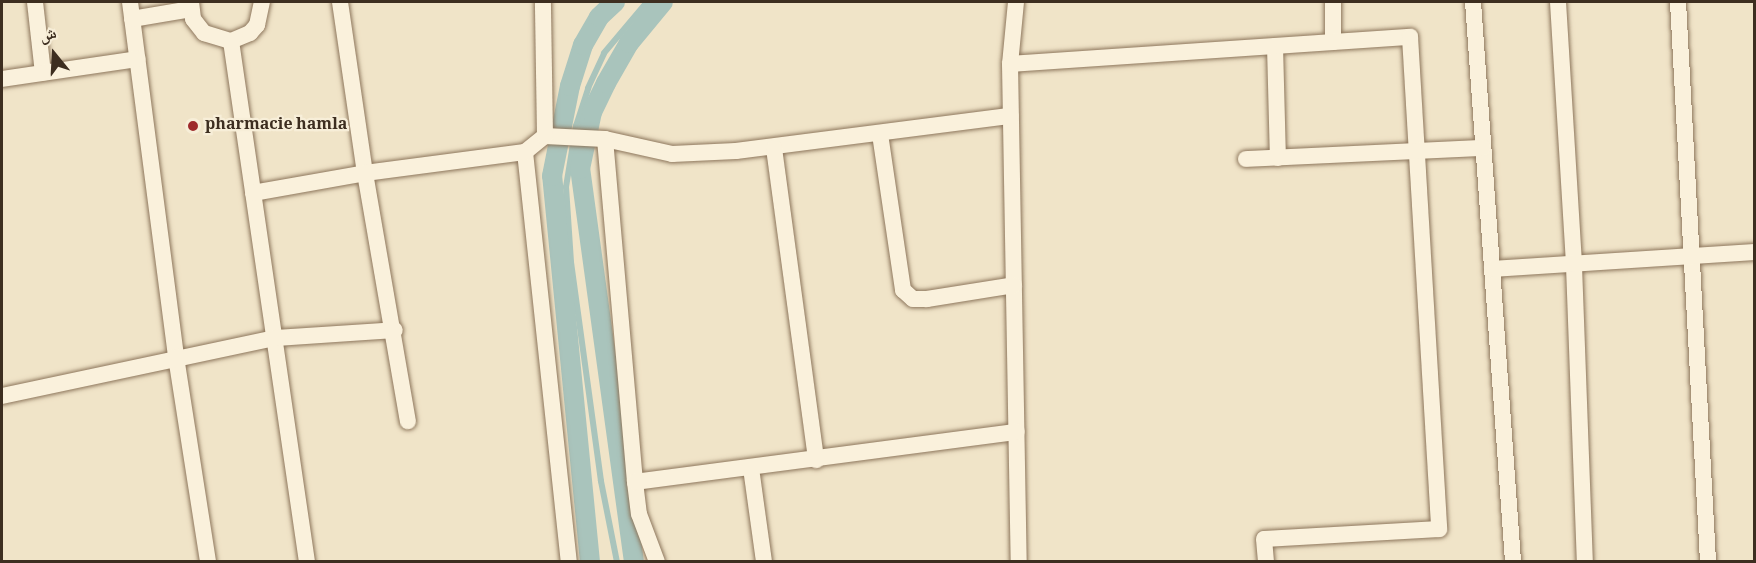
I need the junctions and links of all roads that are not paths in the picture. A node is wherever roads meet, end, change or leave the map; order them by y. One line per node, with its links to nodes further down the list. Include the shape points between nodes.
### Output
1 (35, 2): 18 (street)
2 (130, 2): 12 (street)
3 (262, 2): 13 (street, via 257,25 250,33)
4 (340, 2): 30 (street)
5 (543, 2): 22 (street)
6 (1016, 2): 17 (street)
7 (1334, 2): 14 (street)
8 (1473, 2): 25 (street)
9 (1558, 2): 34 (street)
10 (1678, 2): 33 (street)
11 (191, 5): 12 (street); 13 (street, via 204,33)
12 (132, 19): 16 (street)
13 (231, 41): 31 (street)
14 (1333, 42): 15 (street); 27 (street, via 1410,37)
15 (1275, 46): 17 (street); 28 (street)
16 (138, 60): 18 (street); 39 (street)
17 (1010, 64): 20 (street)
18 (43, 73): 19 (street)
19 (2, 79)
20 (1011, 116): 21 (street); 36 (street)
21 (880, 134): 24 (street); 36 (street, via 903,290 914,299 927,299)
22 (552, 136): 23 (street); 26 (street)
23 (605, 139): 24 (street, via 672,154); 45 (street)
24 (774, 148): 43 (street)
25 (1483, 148): 27 (street); 35 (street)
26 (525, 152): 30 (street); 48 (street)
27 (1417, 153): 28 (street); 52 (street, via 1439,529 1264,539)
28 (1278, 158): 29 (street)
29 (1246, 159)
30 (364, 173): 31 (street); 37 (street)
31 (253, 194): 38 (street)
32 (1755, 252): 33 (street)
33 (1692, 255): 34 (street); 55 (street)
34 (1574, 266): 35 (street); 54 (street)
35 (1492, 268): 53 (street)
36 (1014, 285): 42 (street)
37 (395, 330): 38 (street); 41 (street)
38 (276, 338): 39 (street); 47 (street)
39 (176, 357): 40 (street); 46 (street)
40 (2, 396)
41 (408, 421)
42 (1017, 432): 43 (street); 51 (street)
43 (816, 460): 44 (street)
44 (751, 468): 45 (street); 50 (street)
45 (635, 482): 49 (street, via 639,514)
46 (208, 561)
47 (307, 561)
48 (569, 561)
49 (657, 561)
50 (764, 561)
51 (1019, 561)
52 (1266, 561)
53 (1513, 561)
54 (1585, 561)
55 (1708, 561)

